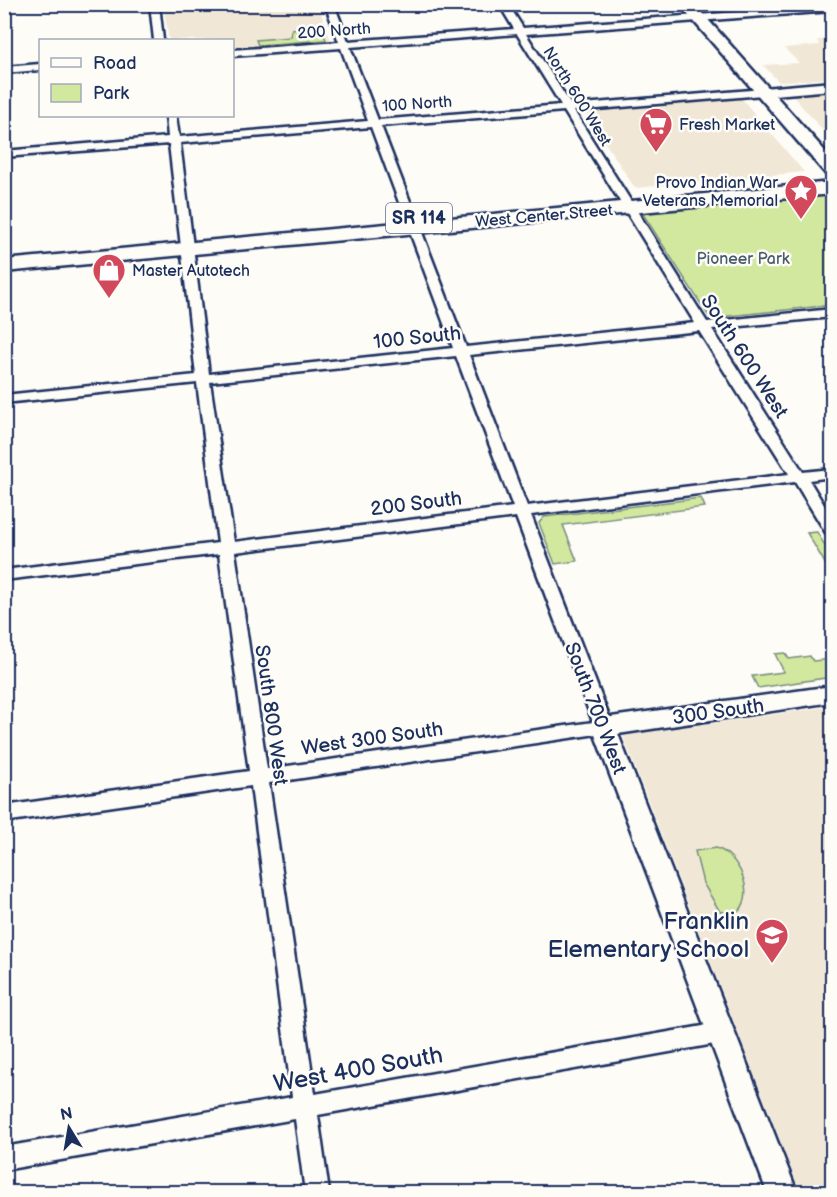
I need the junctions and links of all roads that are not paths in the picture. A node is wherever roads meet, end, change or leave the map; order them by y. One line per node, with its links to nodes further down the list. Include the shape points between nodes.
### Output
1 (154, 4): 8 (street)
2 (329, 4): 9 (street, South 700 West)
3 (503, 4): 7 (street, North 600 West)
4 (686, 4): 6 (main road)
5 (832, 8): 6 (street, 200 North)
6 (698, 18): 7 (street, 200 North); 14 (main road)
7 (520, 32): 9 (street, 200 North); 15 (street, North 600 West)
8 (159, 39)
9 (344, 45): 10 (street, 200 North); 17 (street, South 700 West)
10 (234, 53)
11 (39, 67): 12 (street)
12 (4, 70)
13 (832, 86): 14 (street, 100 North)
14 (763, 92): 15 (street, 100 North); 20 (main road)
15 (568, 108): 17 (street, 100 North); 23 (street, North 600 West)
16 (171, 117): 18 (street, South 800 West)
17 (373, 123): 18 (street, 100 North); 24 (street, South 700 West)
18 (174, 139): 19 (street, 100 North); 25 (street, South 800 West)
19 (4, 154)
20 (832, 170)
21 (832, 179): 23 (main road, West Center Street / SR 114)
22 (832, 188): 23 (main road, West Center Street / SR 114)
23 (627, 203): 24 (main road, West Center Street / SR 114); 29 (street, South 600 West)
24 (411, 223): 25 (main road, West Center Street / SR 114); 30 (street, South 700 West)
25 (186, 244): 26 (main road, West Center Street / SR 114); 27 (main road, West Center Street / SR 114); 31 (street, South 800 West)
26 (4, 255)
27 (4, 266)
28 (832, 313): 29 (street, 100 South)
29 (703, 326): 30 (street, 100 South); 34 (street, South 600 West)
30 (461, 352): 31 (street, 100 South); 35 (street, South 700 West)
31 (203, 378): 32 (street, 100 South); 37 (street, South 800 West)
32 (4, 399)
33 (832, 473): 34 (street, 200 South)
34 (800, 477): 35 (street, 200 South); 36 (street, South 600 West)
35 (522, 512): 37 (street, 200 South); 40 (street, South 700 West)
36 (832, 529)
37 (227, 547): 38 (street, 200 South); 41 (street, South 800 West)
38 (4, 575)
39 (832, 694): 40 (street, 300 South)
40 (604, 728): 41 (street, West 300 South); 43 (street, South 700 West)
41 (258, 777): 42 (street, West 300 South); 44 (street, South 800 West)
42 (4, 814)
43 (720, 1033): 44 (street, West 400 South); 47 (street, South 700 West)
44 (305, 1106): 45 (street, West 400 South); 46 (street, South 800 West)
45 (4, 1159)
46 (317, 1192)
47 (782, 1192)

